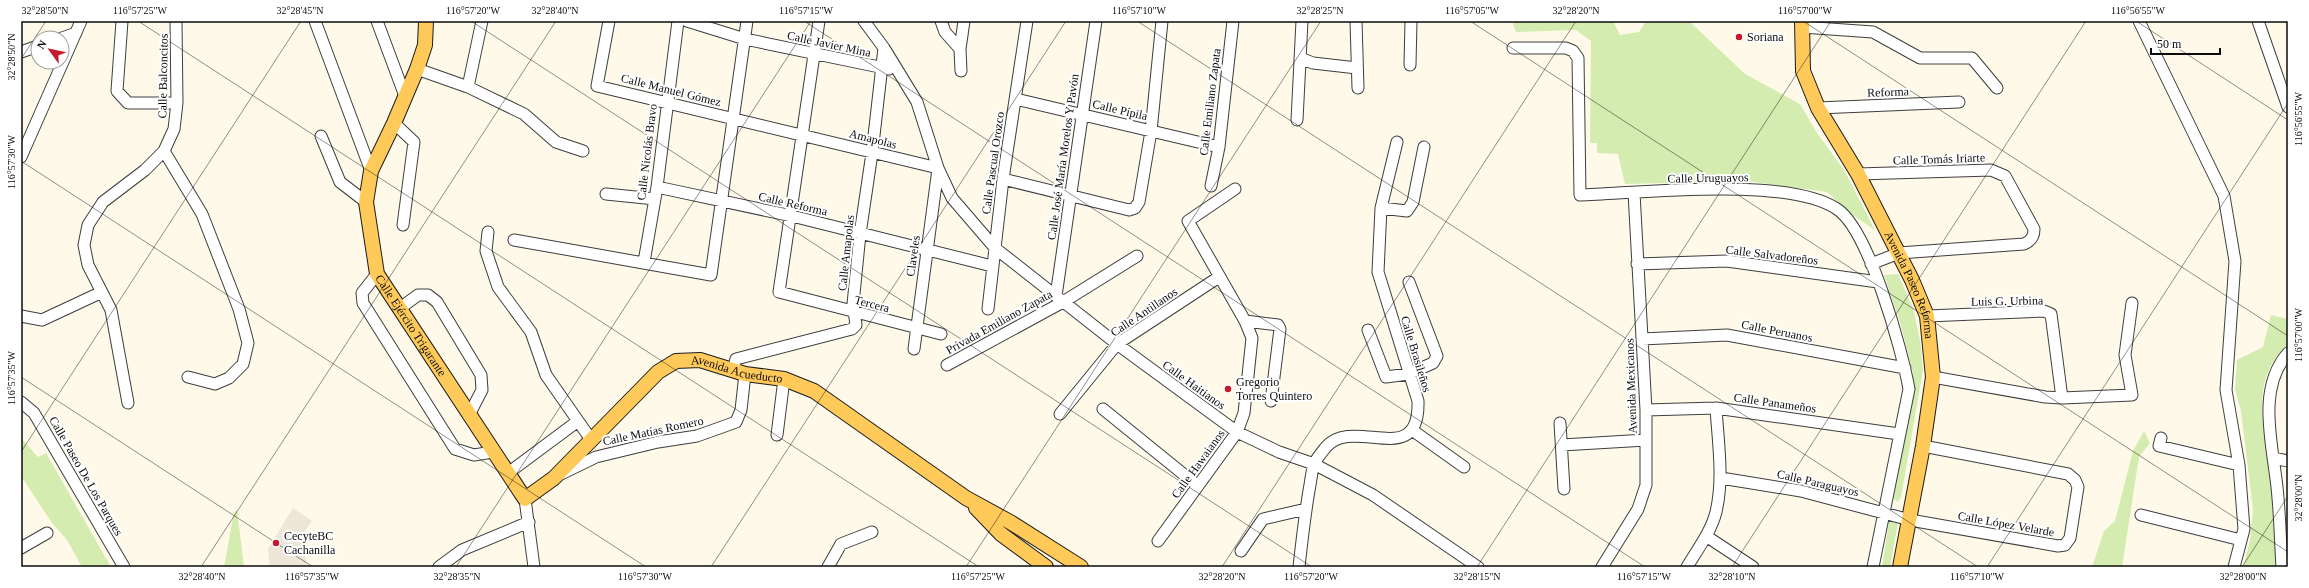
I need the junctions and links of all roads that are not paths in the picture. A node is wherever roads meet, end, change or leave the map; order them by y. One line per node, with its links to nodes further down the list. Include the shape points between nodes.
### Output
1 (81, 21): 26 (street)
2 (122, 21): 47 (street, via 117,91 128,103)
3 (176, 21): 47 (street, Calle Balconcitos)
4 (315, 21): 65 (street)
5 (377, 21): 43 (street)
6 (426, 21): 35 (main road, Calle Ejército Trigarante, via 425,45)
7 (482, 21): 40 (street)
8 (609, 21): 45 (street, Calle Manuel Gómez, via 597,86)
9 (678, 21): 45 (street, Calle Nicolás Bravo)
10 (687, 21): 28 (street, Calle Javier Mina)
11 (747, 21): 28 (street)
12 (819, 21): 32 (street)
13 (864, 21): 29 (street, Calle Haitianos)
14 (942, 21): 31 (street, via 945,32)
15 (964, 21): 31 (street)
16 (1027, 21): 44 (street, Calle Pascual Orozco)
17 (1096, 21): 50 (street, Calle José María Morelos Y Pavón)
18 (1162, 21): 54 (street)
19 (1233, 21): 58 (street, Calle Emiliano Zapata)
20 (1302, 21): 33 (street)
21 (1356, 21): 37 (street)
22 (1411, 21): 34 (street)
23 (2139, 21): 142 (street, via 2224,196 2236,261 2226,390)
24 (2258, 21): 48 (street)
25 (1802, 24): 42 (street, via 1873,32 1920,58 1972,58); 49 (main road, Avenida Paseo Reforma, via 1803,71)
26 (76, 33): 27 (street); 63 (street)
27 (70, 35)
28 (745, 39): 32 (street, Calle Javier Mina); 51 (street)
29 (884, 48): 36 (street, Calle Amapolas); 38 (street, Calle Haitianos)
30 (1513, 48): 71 (street, Calle Uruguayos, via 1573,50 1578,58 1580,195)
31 (960, 49): 39 (street)
32 (814, 54): 36 (street, Calle Javier Mina); 55 (street)
33 (1300, 58): 37 (street, via 1313,63); 52 (street)
34 (1410, 65)
35 (417, 68): 40 (street); 43 (main road, Calle Ejército Trigarante)
36 (882, 68): 38 (street, Calle Javier Mina); 62 (street, Calle Amapolas)
37 (1357, 68): 41 (street)
38 (898, 71): 64 (street, Calle Haitianos, via 917,102)
39 (961, 71)
40 (468, 87): 61 (street, via 524,114 556,142)
41 (1358, 88)
42 (1997, 88)
43 (405, 96): 53 (main road, Calle Ejército Trigarante)
44 (1016, 99): 50 (street, Calle Pípila); 67 (street, Calle Pascual Orozco)
45 (667, 101): 51 (street, Calle Manuel Gómez); 69 (street, Calle Nicolás Bravo)
46 (1959, 102): 49 (street, Reforma)
47 (177, 104): 60 (street, Calle Balconcitos, via 174,129)
48 (2288, 107)
49 (1818, 108): 66 (main road, Avenida Paseo Reforma)
50 (1083, 115): 54 (street, Calle Pípila); 73 (street, Calle José María Morelos Y Pavón)
51 (735, 119): 55 (street, Calle Manuel Gómez); 75 (street)
52 (1297, 120)
53 (394, 123): 65 (main road, Calle Ejército Trigarante); 79 (street, via 414,142)
54 (1151, 131): 58 (street, Calle Pípila); 73 (street, via 1139,202 1135,208 1129,210)
55 (803, 134): 62 (street, Amapolas); 78 (street)
56 (321, 136): 76 (street, via 340,182)
57 (1397, 142): 77 (street, Calle Brasileños)
58 (1219, 147): 68 (street, Calle Emiliano Zapata)
59 (1424, 147): 77 (street, via 1413,202 1406,211)
60 (164, 150): 95 (street, Calle Balconcitos, via 145,170 103,202 88,225 84,245 88,265); 115 (street, via 202,214 239,309 248,343 243,364 229,378 215,384)
61 (584, 151)
62 (872, 153): 64 (street, Amapolas); 81 (street, Calle Amapolas)
63 (21, 157)
64 (938, 168): 83 (street, Calle Haitianos, via 952,198); 84 (street, Claveles)
65 (371, 171): 76 (main road, Calle Ejército Trigarante)
66 (1858, 174): 85 (main road, Avenida Paseo Reforma); 85 (street, Calle Tomás Iriarte, via 1991,170 1998,172 2004,176 2034,229 2034,235 2024,244)
67 (1003, 180): 73 (street); 83 (street, Calle Pascual Orozco)
68 (1212, 186)
69 (656, 187): 74 (street, Calle Nicolás Bravo); 75 (street, Calle Reforma)
70 (1235, 189): 92 (street, Calle Hawaianos, via 1188,221)
71 (1634, 193): 88 (street, Avenida Mexicanos); 89 (street, Calle Uruguayos, via 1727,189 1794,194 1823,202 1838,210 1851,222)
72 (606, 194): 74 (street)
73 (1071, 196): 96 (street, Calle José María Morelos Y Pavón)
74 (655, 199): 87 (street, Calle Nicolás Bravo)
75 (722, 200): 78 (street, Calle Reforma); 87 (street, via 712,275)
76 (366, 202): 91 (main road, Calle Ejército Trigarante)
77 (1381, 208): 114 (street, Calle Brasileños, via 1378,272)
78 (792, 216): 81 (street, Calle Reforma); 100 (street, Tercera, via 779,292)
79 (403, 225)
80 (488, 232): 127 (street, via 486,251 498,287 531,332 546,375)
81 (860, 234): 84 (street, Calle Reforma); 100 (street, Calle Amapolas, via 853,304)
82 (514, 240): 87 (street)
83 (995, 248): 90 (street, Calle Pascual Orozco); 96 (street, Calle Haitianos)
84 (927, 250): 90 (street, Calle Reforma); 104 (street, Claveles)
85 (1899, 253): 89 (street); 102 (main road, Avenida Paseo Reforma)
86 (1137, 256): 96 (street)
87 (644, 262)
88 (1638, 264): 94 (street, Calle Salvadoreños, via 1727,261); 107 (street, Avenida Mexicanos)
89 (1871, 264): 94 (street)
90 (992, 266): 99 (street, Calle Pascual Orozco)
91 (377, 274): 98 (main road, Calle Ejército Trigarante); 138 (street, via 362,293 363,303 455,449 474,454)
92 (1219, 277): 103 (street, Calle Hawaianos); 108 (street, Calle Antillanos)
93 (1409, 282): 114 (street, via 1437,356 1433,363)
94 (1878, 282): 112 (street)
95 (102, 292): 101 (street, via 42,320); 121 (street, Calle Balconcitos, via 111,310)
96 (1059, 299): 108 (street, Calle Haitianos); 111 (street, Privada Emiliano Zapata)
97 (2132, 303): 118 (street, via 2125,355 2132,395)
98 (399, 309): 126 (main road, Calle Ejército Trigarante); 126 (street, via 418,295 428,295 437,302 481,375 482,390)
99 (988, 309)
100 (855, 312): 104 (street, Tercera); 113 (street, Calle Amapolas, via 856,325 852,329 736,359)
101 (21, 316)
102 (1927, 316): 116 (main road, Avenida Paseo Reforma); 118 (street, Luis G. Urbina, via 2044,311 2051,314)
103 (1245, 321): 119 (street, via 1274,323 1280,329); 130 (street, Calle Hawaianos, via 1252,338 1244,413)
104 (916, 329): 106 (street, Tercera); 109 (street, Claveles)
105 (1368, 330): 114 (street, via 1386,377)
106 (941, 334)
107 (1642, 339): 112 (street, Calle Peruanos, via 1727,335); 124 (street, Avenida Mexicanos)
108 (1117, 344): 125 (street, Calle Antillanos); 130 (street, Calle Haitianos)
109 (914, 349)
110 (2288, 352): 139 (street, via 2276,370 2270,389)
111 (947, 365)
112 (1905, 368): 131 (street, via 1908,389)
113 (739, 372): 117 (main road, Avenida Acueducto); 135 (main road, Avenida Acueducto, via 700,360 676,361 658,372); 145 (street, Calle Matías Romero, via 741,410 736,422 697,436 658,442 596,457)
114 (1408, 374): 129 (street, Calle Brasileños, via 1418,401 1418,418)
115 (188, 377)
116 (1933, 377): 118 (street); 137 (main road, Avenida Paseo Reforma)
117 (784, 379): 132 (street); 149 (main road, Avenida Acueducto, via 814,391)
118 (2062, 398)
119 (1271, 401)
120 (21, 402): 163 (street, Calle Paseo De Los Parques, via 34,413)
121 (128, 403)
122 (1716, 408): 124 (street, Calle Panameños); 131 (street, Calle Panameños); 146 (street)
123 (1103, 409): 147 (street)
124 (1646, 410): 134 (street, Avenida Mexicanos)
125 (1060, 414)
126 (469, 416): 138 (main road, Calle Ejército Trigarante)
127 (578, 421): 135 (street); 144 (street)
128 (1560, 423): 136 (street)
129 (1412, 430): 141 (street, via 1402,437 1389,439 1351,435 1337,438 1327,446); 143 (street)
130 (1237, 432): 141 (street, Calle Haitianos, via 1279,452); 147 (street, Calle Hawaianos)
131 (1899, 434): 152 (street)
132 (777, 436)
133 (2161, 438): 142 (street, via 2159,446)
134 (1646, 440): 136 (street); 171 (street, Avenida Mexicanos, via 1646,485 1638,509)
135 (592, 441): 145 (main road, Avenida Acueducto)
136 (1562, 445): 148 (street)
137 (1923, 446): 154 (main road, Avenida Paseo Reforma); 154 (street, Calle López Velarde, via 2068,474 2078,487 2070,538 2065,545 2058,546)
138 (493, 452): 144 (main road, Calle Ejército Trigarante)
139 (2273, 458): 140 (street); 177 (street, via 2277,479)
140 (2287, 463)
141 (1314, 464): 151 (street); 170 (street, Calle Haitianos, via 1373,495)
142 (2239, 464): 159 (street, via 2244,529)
143 (1464, 467)
144 (508, 473): 150 (main road, Calle Ejército Trigarante)
145 (554, 478): 150 (main road, Avenida Acueducto)
146 (1720, 478): 152 (street, Calle Paraguayos, via 1801,491); 158 (street, via 1716,514)
147 (1198, 486): 160 (street, Calle Hawaianos)
148 (1564, 490)
149 (966, 498): 167 (main road, Avenida Acueducto, via 1002,534); 168 (main road, Avenida Acueducto, via 1010,522)
150 (525, 499): 155 (street)
151 (1306, 509): 162 (street, via 1263,519); 169 (street)
152 (1885, 512): 154 (street, Calle Paraguayos); 174 (street)
153 (2141, 515): 159 (street)
154 (1910, 520): 175 (main road, Avenida Paseo Reforma)
155 (529, 522): 164 (street, via 462,550); 165 (street)
156 (872, 532): 166 (street, via 841,544)
157 (47, 533): 161 (street)
158 (1706, 536): 172 (street); 173 (street)
159 (2241, 540): 176 (street)
160 (1158, 541)
161 (21, 548)
162 (1241, 551)
163 (124, 567)
164 (439, 567)
165 (534, 567)
166 (828, 567)
167 (1046, 567)
168 (1081, 567)
169 (1299, 567)
170 (1478, 567)
171 (1602, 567)
172 (1687, 567)
173 (1753, 567)
174 (1873, 567)
175 (1900, 567)
176 (2234, 567)
177 (2282, 567)

